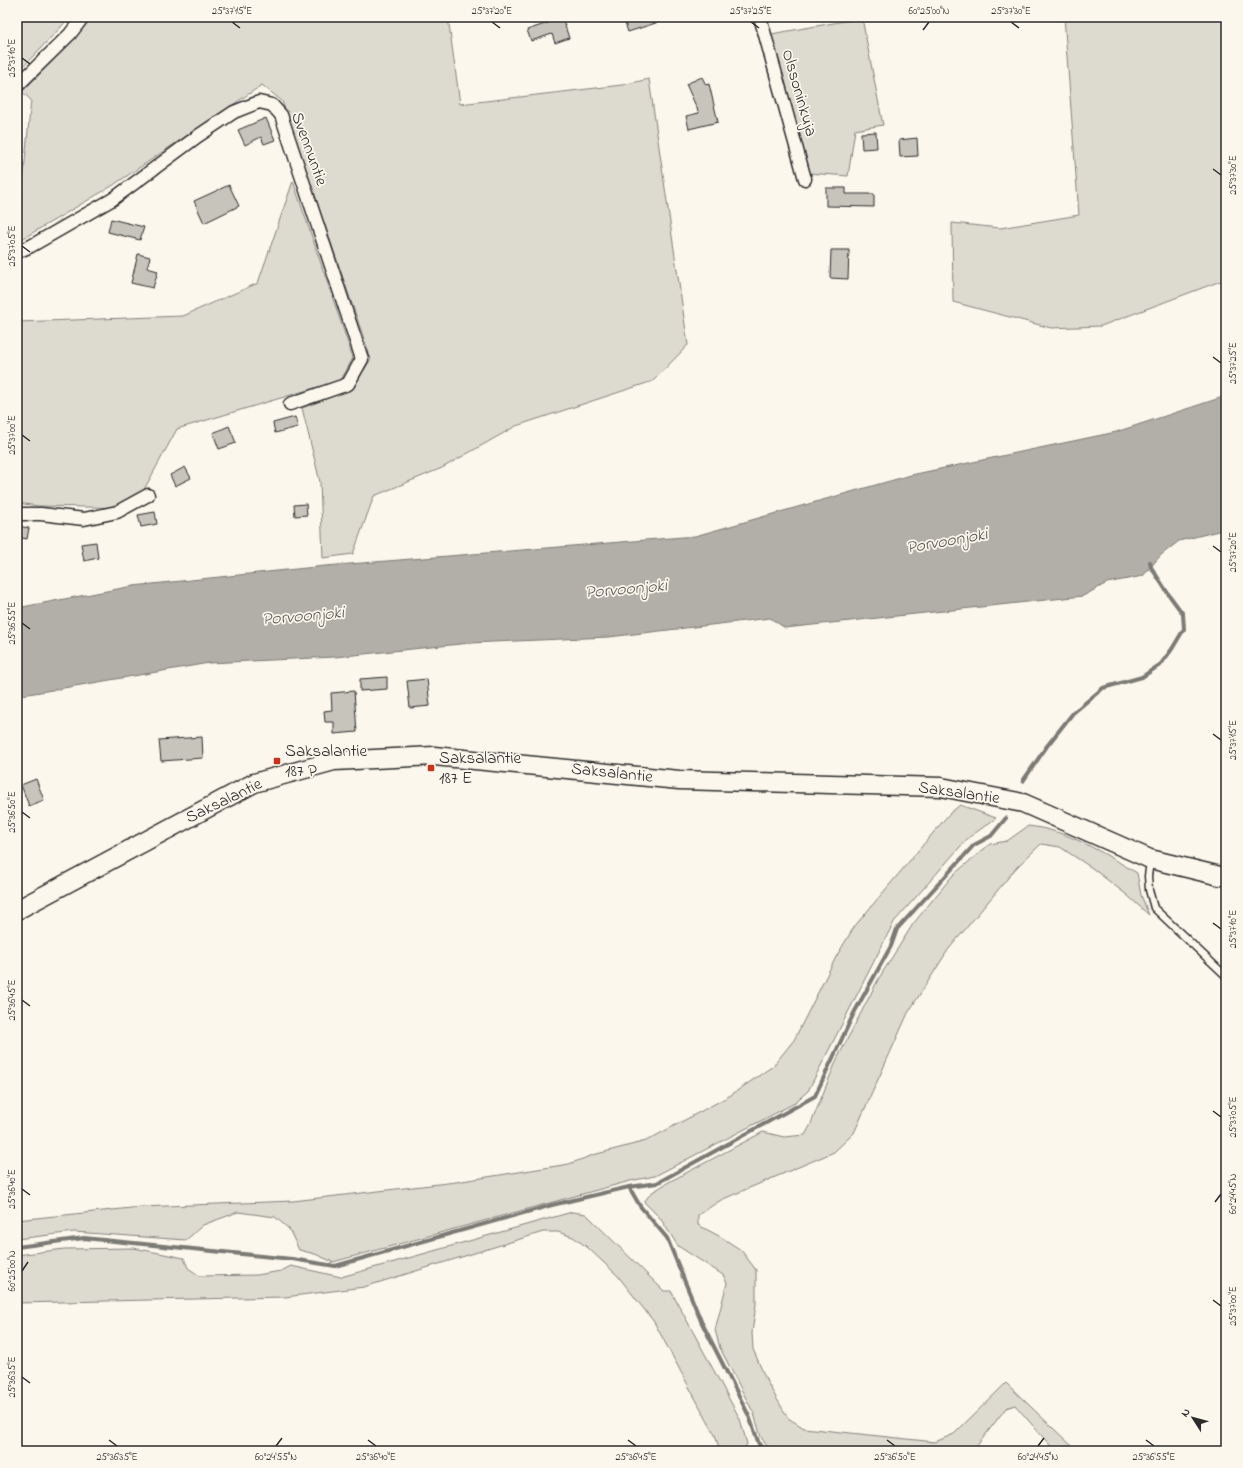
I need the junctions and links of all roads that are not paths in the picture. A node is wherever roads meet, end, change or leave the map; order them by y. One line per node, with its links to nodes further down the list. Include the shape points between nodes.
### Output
1 (83, 17): 3 (street, via 70,34)
2 (760, 17): 4 (street, Olssoninkuja)
3 (17, 86)
4 (805, 178)
5 (17, 252): 6 (street, Svennuntie, via 113,200 234,112 259,102 272,105 280,115 362,359 348,384)
6 (290, 404)
7 (148, 495): 8 (street, via 117,512 84,519)
8 (17, 514)
9 (1150, 859): 10 (street, Saksalantie); 11 (street, Saksalantie, via 1023,803 941,787 679,780 434,756 334,761 254,783); 12 (lane, via 1149,890 1154,908)
10 (1226, 876)
11 (17, 910)
12 (1226, 976)

